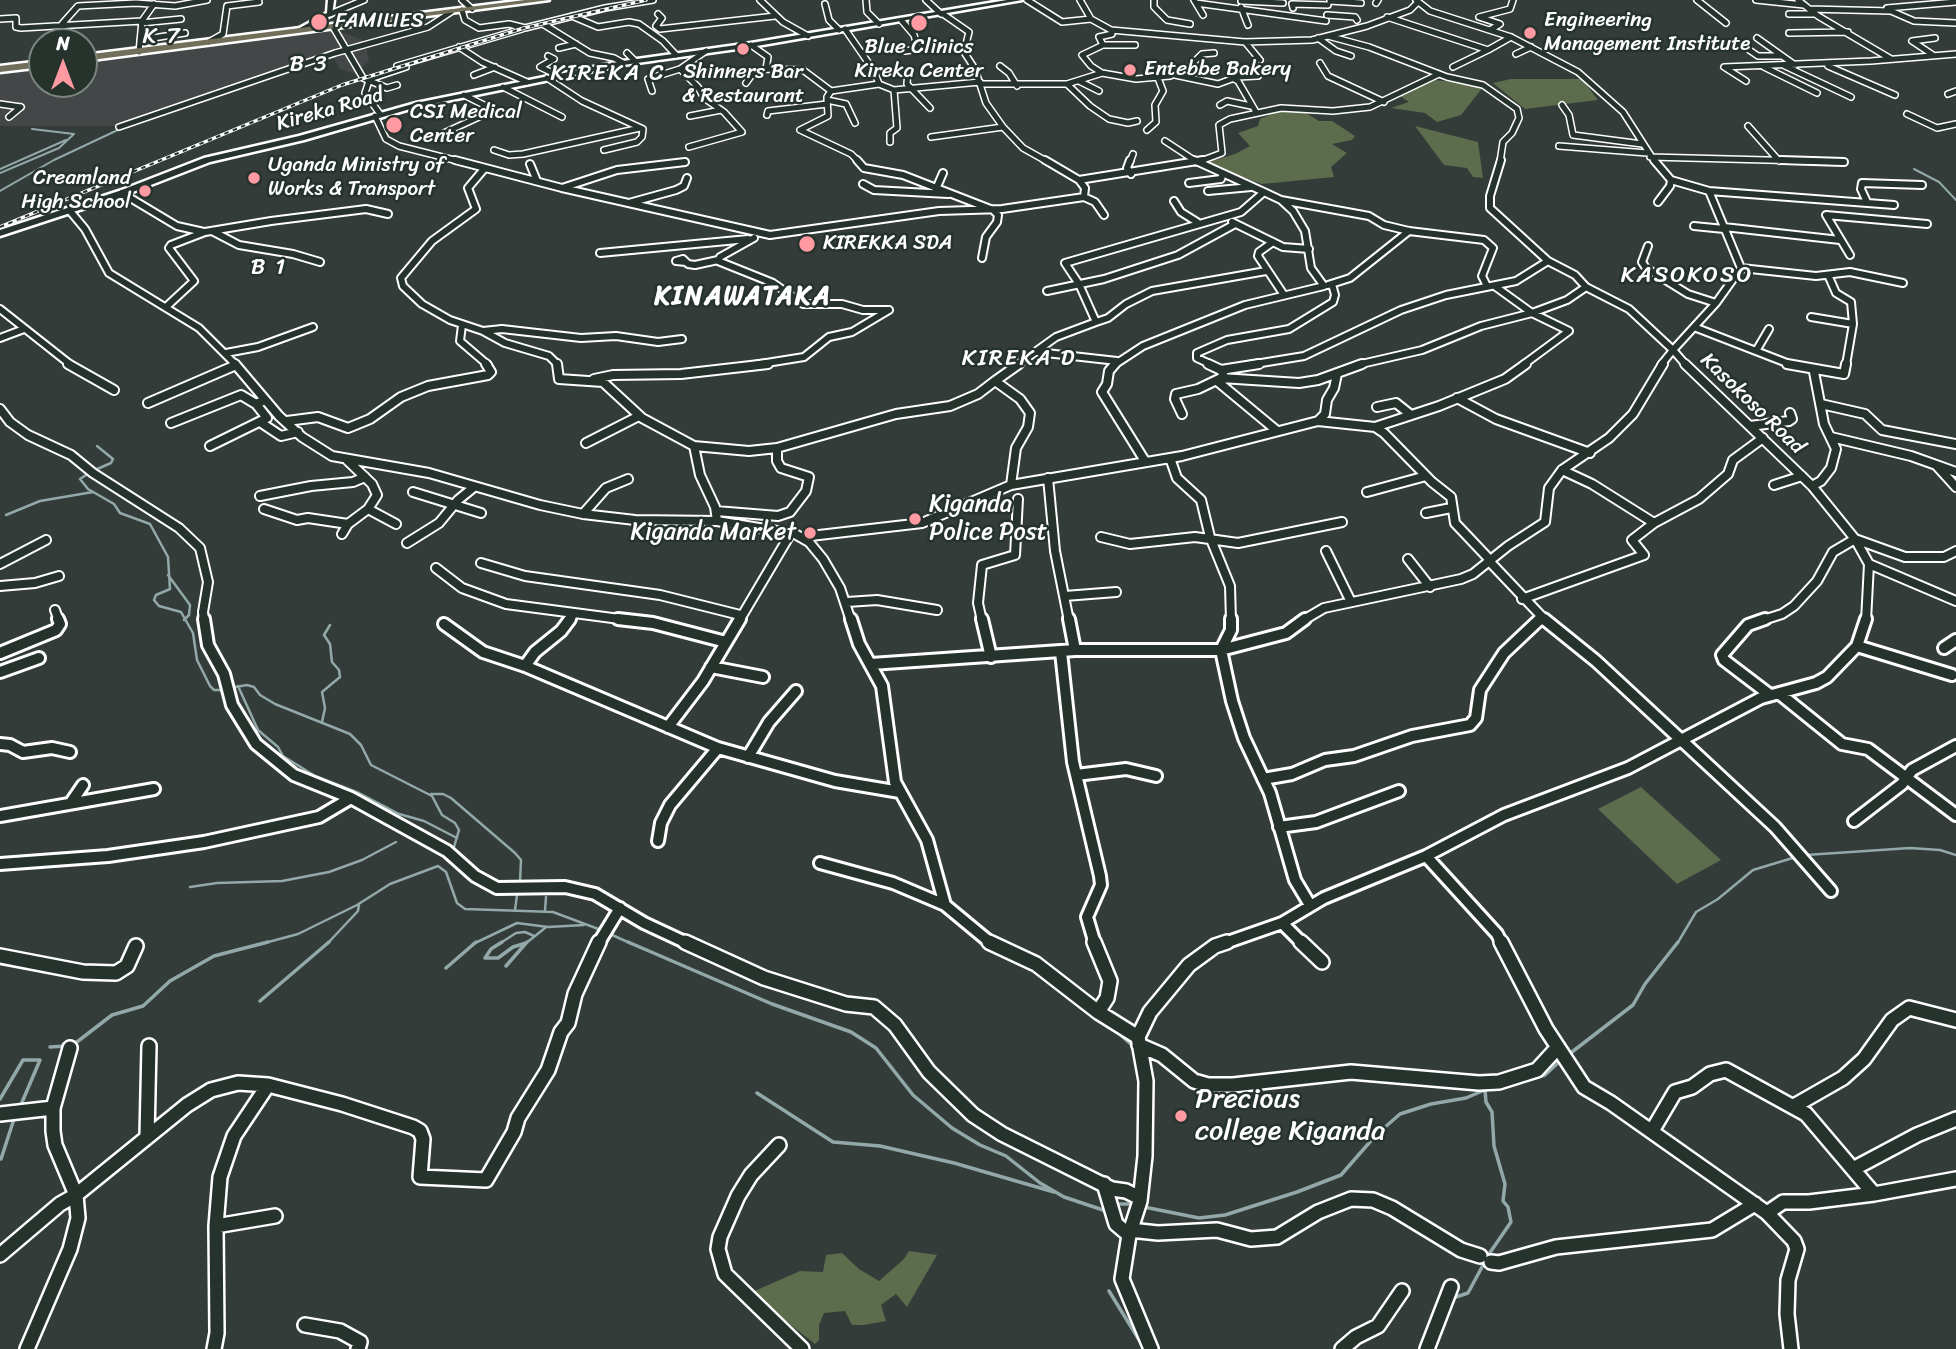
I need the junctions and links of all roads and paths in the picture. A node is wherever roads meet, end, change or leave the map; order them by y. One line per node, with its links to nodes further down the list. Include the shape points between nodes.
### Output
1 (104, 0): 2 (street)
2 (159, 0): 29 (street)
3 (207, 0): 29 (street)
4 (331, 0): 37 (main road)
5 (364, 0): 37 (street)
6 (545, 0): 30 (highway)
7 (653, 0): 43 (street)
8 (760, 0): 44 (street)
9 (866, 0): 57 (street, via 867,12)
10 (926, 0): 39 (street)
11 (1014, 0): 39 (main road, Kireka Road)
12 (1027, 0): 48 (street, via 1062,22)
13 (1080, 0): 48 (street)
14 (1154, 0): 58 (street, via 1153,6 1167,20)
15 (1513, 0): 65 (street, via 1510,9 1479,17 1500,24)
16 (1697, 0): 53 (street)
17 (1756, 0): 21 (street)
18 (1798, 0): 31 (street)
19 (1240, 1): 26 (street); 34 (street)
20 (1417, 1): 45 (street, via 1410,10); 65 (street, via 1430,11)
21 (1763, 1): 31 (street); 33 (street, via 1765,7)
22 (259, 2): 78 (street, via 227,6 223,34)
23 (1195, 2): 34 (street); 42 (street)
24 (1330, 2): 28 (street); 32 (street, via 1292,4); 51 (street)
25 (1956, 2): 35 (street, via 1893,6)
26 (1283, 3)
27 (825, 4): 63 (street, via 829,20)
28 (1361, 4)
29 (150, 6): 52 (street); 55 (street, via 77,6)
30 (466, 7): 36 (highway); 62 (street, via 467,23 479,28 509,24)
31 (1807, 7): 35 (street); 41 (street)
32 (1293, 8)
33 (1759, 8)
34 (1241, 9): 51 (street); 59 (street)
35 (1882, 11): 54 (street, via 1914,21)
36 (451, 12): 60 (highway); 86 (street, via 428,27)
37 (330, 14): 66 (main road)
38 (659, 14): 44 (street, via 662,18 656,26 660,29)
39 (942, 14): 50 (main road, Kireka Road); 135 (street, via 969,32 963,51)
40 (1789, 14): 41 (street)
41 (1815, 14): 68 (street)
42 (1203, 15)
43 (572, 16): 56 (street); 97 (street, via 598,27 635,23)
44 (775, 16): 71 (street)
45 (1387, 17): 72 (street); 89 (street)
46 (0, 19): 55 (street, via 16,18 18,28)
47 (181, 19): 52 (street)
48 (1091, 19): 64 (street)
49 (1357, 20): 51 (street)
50 (902, 21): 57 (main road, Kireka Road); 92 (street, via 918,49)
51 (1326, 21)
52 (141, 22): 55 (street); 77 (street)
53 (1726, 23)
54 (1956, 23)
55 (62, 24)
56 (543, 24): 62 (street); 81 (street)
57 (879, 24): 63 (main road, Kireka Road)
58 (1190, 24)
59 (1248, 25)
60 (333, 27): 66 (highway); 86 (street)
61 (1802, 27): 67 (street)
62 (525, 28): 87 (street)
63 (842, 30): 71 (main road, Kireka Road); 136 (street)
64 (1111, 30): 79 (street); 83 (street, via 1112,34 1099,37)
65 (1490, 30): 73 (street)
66 (298, 31): 78 (highway)
67 (1809, 32): 68 (street); 70 (street)
68 (1848, 32): 104 (street)
69 (185, 33): 77 (street)
70 (1789, 33)
71 (808, 36): 82 (main road, Kireka Road)
72 (1328, 36): 75 (street); 122 (street)
73 (1511, 37): 85 (street); 89 (street)
74 (1935, 37): 98 (street, via 1912,41)
75 (1318, 38): 79 (street); 101 (street)
76 (1757, 38): 102 (street)
77 (140, 40): 90 (street)
78 (209, 42): 90 (highway)
79 (1245, 42): 103 (street)
80 (1739, 43): 102 (street, via 1758,55)
81 (576, 44): 88 (street); 106 (street)
82 (751, 45): 91 (main road, Kireka Road); 119 (street, via 768,57)
83 (1103, 45): 84 (street); 121 (street, via 1082,55)
84 (1135, 45)
85 (1531, 47): 95 (street); 183 (street, via 1599,89 1623,112)
86 (346, 48): 133 (street); 175 (street)
87 (461, 48): 113 (street); 115 (street); 133 (street)
88 (559, 48)
89 (1488, 50): 116 (street)
90 (139, 51): 99 (highway)
91 (706, 51): 97 (main road, Kireka Road); 118 (street)
92 (905, 51)
93 (1214, 52): 125 (street, via 1202,54)
94 (627, 54): 105 (street)
95 (1516, 54)
96 (1956, 54): 98 (street)
97 (676, 55): 105 (main road, Kireka Road)
98 (1934, 55): 104 (street)
99 (98, 56)
100 (548, 56): 124 (street, via 554,59 540,67)
101 (1351, 56)
102 (1782, 56): 111 (street)
103 (1260, 60)
104 (1892, 60): 108 (street)
105 (635, 61): 106 (main road, Kireka Road)
106 (623, 63): 124 (main road, Kireka Road)
107 (1320, 63): 154 (street, via 1328,76)
108 (1824, 64): 111 (street); 150 (street)
109 (1760, 65): 110 (street); 131 (street, via 1724,68); 147 (street)
110 (1784, 65): 111 (street); 151 (street)
111 (1795, 65)
112 (28, 66): 117 (highway)
113 (397, 66)
114 (1000, 66): 139 (street)
115 (495, 67): 123 (street); 132 (street)
116 (1452, 67)
117 (1, 69)
118 (680, 69): 145 (street, via 648,79); 162 (street, via 704,98)
119 (766, 69): 134 (street, via 754,72); 142 (street, via 805,71)
120 (908, 70): 141 (street, via 906,81)
121 (1102, 73): 128 (street); 130 (street)
122 (1439, 74): 154 (street); 244 (street, via 1486,86 1517,108 1519,118 1503,142 1489,203 1496,215)
123 (474, 75)
124 (557, 75): 127 (main road, Kireka Road)
125 (1174, 75): 128 (street); 129 (street, via 1216,84)
126 (1258, 76): 129 (street)
127 (547, 78): 132 (main road, Kireka Road); 177 (street, via 582,101)
128 (1158, 78): 178 (street, via 1163,91 1155,105 1156,122)
129 (1232, 78): 158 (street)
130 (1079, 81): 137 (street); 144 (street)
131 (1746, 81)
132 (527, 82): 140 (main road, Kireka Road)
133 (369, 83): 138 (street, via 387,88); 166 (street, via 365,93)
134 (746, 83)
135 (981, 83): 139 (street); 141 (street); 176 (street, via 986,103)
136 (879, 84): 142 (street); 143 (street)
137 (1067, 84): 139 (street); 164 (street)
138 (397, 85)
139 (1017, 86)
140 (503, 87): 149 (main road, Kireka Road); 170 (street)
141 (911, 88): 143 (street); 160 (street)
142 (831, 90): 153 (street)
143 (894, 90): 182 (street, via 897,128 890,133)
144 (1099, 90)
145 (652, 91)
146 (1956, 91): 148 (street)
147 (1817, 93)
148 (1948, 93)
149 (464, 95): 166 (main road, Kireka Road); 179 (street, via 494,110)
150 (1895, 95)
151 (1851, 97)
152 (1282, 100): 161 (street)
153 (827, 102): 167 (street, via 770,110); 172 (street, via 846,104); 208 (street, via 828,116 800,130 851,154 864,168 903,175)
154 (1384, 102): 161 (street, via 1333,111)
155 (0, 104): 169 (street, via 22,107)
156 (1220, 104): 158 (street)
157 (1562, 105): 183 (street, via 1573,135)
158 (1251, 106): 163 (street)
159 (1109, 107): 164 (street)
160 (930, 108)
161 (1281, 108): 163 (street)
162 (722, 110): 168 (street); 185 (street, via 742,133)
163 (1256, 112): 193 (street, via 1219,125 1222,153)
164 (1099, 113): 171 (street, via 1112,121)
165 (1907, 114): 173 (street, via 1937,128)
166 (377, 115): 195 (street, via 390,143); 212 (main road, Kireka Road, via 207,160)
167 (767, 115)
168 (690, 116)
169 (9, 117)
170 (562, 117)
171 (1137, 121)
172 (855, 123)
173 (1956, 124)
174 (1748, 125): 190 (street)
175 (119, 127)
176 (1003, 127): 180 (street); 200 (street, via 1023,148)
177 (640, 128): 186 (street, via 523,154); 187 (street, via 643,134 637,142)
178 (1147, 130)
179 (444, 133)
180 (931, 137)
181 (1166, 141): 193 (street)
182 (890, 142)
183 (1642, 144): 189 (street)
184 (1559, 146): 189 (street)
185 (689, 147)
186 (494, 150)
187 (604, 150)
188 (1133, 154): 197 (street, via 1127,168)
189 (1649, 155): 190 (street); 201 (street)
190 (1779, 161): 192 (street)
191 (685, 162): 207 (street, via 617,170)
192 (1844, 162)
193 (1196, 163): 197 (street); 198 (street)
194 (530, 164): 202 (street)
195 (484, 169): 202 (street); 265 (street, via 468,188 474,211 432,240 401,281 422,304)
196 (943, 173): 208 (street)
197 (1131, 174): 200 (street)
198 (1222, 176): 203 (street); 206 (street)
199 (687, 178): 219 (street, via 676,190)
200 (1079, 180): 214 (street)
201 (1671, 180): 210 (street); 217 (street)
202 (537, 181): 207 (street)
203 (1189, 183)
204 (863, 184): 213 (street, via 874,190)
205 (1922, 185): 218 (street, via 1862,183)
206 (1252, 187): 209 (street); 211 (street)
207 (562, 188): 219 (street)
208 (936, 189): 213 (street)
209 (1208, 191)
210 (1709, 191): 218 (street); 230 (street)
211 (1264, 192): 215 (street); 225 (street, via 1247,209)
212 (122, 194): 222 (main road, Kireka Road); 232 (street, via 177,226)
213 (948, 194): 221 (street)
214 (1084, 197): 221 (street); 224 (street, via 1095,202)
215 (1281, 200): 231 (street, via 1369,216); 239 (street, via 1302,225)
216 (1174, 201): 226 (street)
217 (1658, 202)
218 (1867, 202): 220 (street)
219 (628, 204): 234 (street)
220 (1894, 205)
221 (993, 209): 234 (street, via 947,210); 242 (street, via 997,222 986,237)
222 (70, 211): 233 (main road, Kireka Road); 259 (street, via 109,273)
223 (388, 214): 232 (street, via 359,210)
224 (1104, 215)
225 (1222, 216): 226 (street); 227 (street)
226 (1197, 222): 251 (street, via 1065,263)
227 (1235, 224): 237 (street); 251 (street, via 1178,255)
228 (1927, 224): 236 (street, via 1826,215)
229 (1694, 226): 230 (street)
230 (1724, 228): 236 (street); 247 (street)
231 (1409, 231): 252 (street, via 1350,278); 253 (street, via 1474,237 1490,243 1493,248 1482,276)
232 (208, 232): 245 (street, via 239,245); 259 (street, via 169,247 194,281)
233 (0, 233)
234 (770, 235): 235 (street)
235 (754, 238): 240 (street); 243 (street)
236 (1840, 240): 241 (street)
237 (1273, 243): 239 (street); 248 (street, via 1258,254)
238 (1648, 246): 258 (street, via 1642,262 1646,268 1688,293)
239 (1309, 249): 252 (street, via 1311,268)
240 (600, 253)
241 (1850, 255)
242 (982, 258)
243 (718, 260): 246 (street, via 695,265); 282 (street, via 773,283 803,304 889,311 852,332 829,337 804,357 789,361)
244 (1548, 261): 254 (street); 255 (street, via 1521,279)
245 (320, 262)
246 (686, 262)
247 (1741, 268): 249 (street); 258 (street, Kasokoso Road)
248 (1266, 271): 257 (street); 263 (street, via 1152,291)
249 (1829, 277): 250 (street, via 1850,272); 264 (street, via 1837,294 1851,301)
250 (1903, 283)
251 (1079, 284): 256 (street); 263 (street)
252 (1328, 285): 257 (street); 281 (street, via 1335,295 1333,302 1289,328 1227,340 1197,353 1200,361)
253 (1487, 286): 255 (street); 281 (street, via 1401,310 1304,356)
254 (1586, 286): 261 (street, via 1567,300); 273 (street, via 1629,309)
255 (1496, 287): 261 (street)
256 (1047, 291)
257 (1284, 295): 277 (street, via 1162,337)
258 (1716, 303): 267 (street, Kasokoso Road)
259 (166, 307): 276 (street)
260 (0, 309): 268 (street)
261 (1532, 313): 280 (street); 285 (street, via 1569,331 1505,379)
262 (1811, 317): 264 (street)
263 (1097, 322): 275 (street, via 1056,337)
264 (1853, 324): 279 (street, via 1845,373)
265 (462, 325): 270 (street); 295 (street, via 460,341 488,365 488,375 428,386 348,428 318,418)
266 (313, 327): 276 (street)
267 (1694, 327): 273 (street, Kasokoso Road); 274 (street)
268 (24, 329): 271 (street); 284 (street, via 79,372)
269 (1769, 329): 274 (street)
270 (483, 331): 272 (street, via 658,342); 282 (street, via 549,356 558,365 559,380)
271 (0, 338)
272 (682, 338)
273 (1673, 350): 299 (street, Kasokoso Road); 310 (street, via 1629,419)
274 (1756, 351): 279 (street)
275 (1037, 352): 277 (street); 283 (street)
276 (226, 353): 278 (street)
277 (1117, 361): 313 (street, via 1102,392)
278 (236, 365): 286 (street); 287 (street)
279 (1814, 372): 288 (street)
280 (1337, 374): 281 (street, via 1299,383); 296 (street, via 1325,414)
281 (1221, 376): 292 (street, via 1176,394); 301 (street)
282 (594, 380): 294 (street, via 603,382)
283 (995, 381): 309 (street, via 950,406 896,414); 322 (street, via 1020,399 1030,413 1016,448)
284 (114, 390)
285 (1457, 398): 293 (street); 310 (street, via 1496,419)
286 (260, 402): 295 (street); 297 (street, via 268,416); 298 (street, via 241,395)
287 (148, 403)
288 (1821, 404): 303 (street); 306 (street, via 1865,414 1882,430)
289 (1377, 407): 293 (street, via 1396,403)
290 (0, 409): 407 (street, via 28,436 60,449 179,528 200,548 208,582 203,612 206,634 243,726 256,744 295,775)
291 (1790, 413): 299 (street, via 1789,421)
292 (1182, 414)
293 (1411, 415): 300 (street)
294 (639, 416): 305 (street); 308 (street)
295 (287, 421): 302 (street)
296 (1318, 421): 300 (street); 301 (street)
297 (260, 422): 302 (street, via 281,436); 307 (street)
298 (171, 423)
299 (1751, 426): 304 (street, Kasokoso Road)
300 (1375, 427): 319 (street)
301 (1276, 430): 311 (street)
302 (298, 432): 312 (street, via 332,456)
303 (1831, 437): 314 (street); 324 (street, via 1835,459 1821,481)
304 (1763, 438): 317 (street, Kasokoso Road); 340 (street, via 1734,460 1728,474 1699,499)
305 (586, 443)
306 (1956, 444)
307 (210, 446)
308 (694, 446): 309 (street); 338 (street)
309 (777, 448): 338 (street, via 781,468 809,477 806,491 790,512)
310 (1590, 453): 316 (street)
311 (1170, 458): 313 (street); 347 (street, via 1177,478 1201,500)
312 (346, 460): 318 (street); 325 (street, via 429,473)
313 (1146, 461): 320 (street)
314 (1936, 464): 315 (street); 326 (street)
315 (1954, 468)
316 (1562, 470): 340 (street, via 1602,489); 354 (street, via 1549,488 1547,521)
317 (1802, 476): 323 (street); 324 (street, Kasokoso Road)
318 (365, 477): 329 (street); 334 (street, via 377,492)
319 (1426, 477): 328 (street); 332 (street, via 1451,497)
320 (1048, 478): 322 (street); 363 (street)
321 (628, 480): 337 (street, via 606,488)
322 (1011, 485): 345 (street, via 922,523)
323 (1774, 485)
324 (1812, 486): 348 (street, Kasokoso Road)
325 (474, 487): 331 (street); 337 (street)
326 (1956, 487)
327 (413, 492): 331 (street)
328 (1367, 492)
329 (260, 496)
330 (1018, 499): 382 (street, via 1015,555 982,565 978,603)
331 (454, 505): 335 (street); 350 (street, via 439,523)
332 (1451, 508): 336 (street); 354 (street, via 1455,523)
333 (264, 509): 341 (street, via 297,520)
334 (368, 509): 341 (street); 342 (street)
335 (481, 513)
336 (1426, 513)
337 (583, 514): 338 (street, via 635,520)
338 (717, 516): 343 (street)
339 (1342, 522): 347 (street, via 1238,543)
340 (1654, 523): 364 (street, via 1632,540 1644,555)
341 (348, 524): 344 (street)
342 (396, 524)
343 (791, 533): 345 (street); 371 (street)
344 (342, 534)
345 (802, 537): 366 (street, via 823,559)
346 (1101, 537): 347 (street, via 1130,544)
347 (1210, 537): 379 (street, via 1232,596 1231,630)
348 (1855, 539): 352 (street, via 1899,556 1944,557); 357 (street, Kasokoso Road); 391 (street, via 1833,552 1817,582 1794,606 1748,625 1723,655)
349 (46, 540): 356 (street)
350 (407, 543)
351 (1326, 551): 367 (street)
352 (1956, 551)
353 (1408, 559): 361 (street)
354 (1490, 561): 361 (street, via 1461,579); 364 (street)
355 (481, 563): 371 (street, via 535,578 671,597)
356 (0, 564)
357 (1869, 564): 365 (street); 376 (street, via 1865,627)
358 (436, 568): 370 (street, via 462,588 492,600)
359 (59, 576): 360 (street)
360 (0, 586)
361 (1430, 587): 367 (street)
362 (1116, 592): 363 (street)
363 (1065, 596): 378 (street)
364 (1522, 599): 372 (street)
365 (1956, 601)
366 (846, 602): 369 (street, via 877,600); 384 (street, via 859,644)
367 (1351, 602): 379 (street, via 1312,614 1276,637)
368 (55, 610): 381 (street, via 60,624 56,630)
369 (937, 610)
370 (573, 615): 375 (street, via 653,623); 385 (street)
371 (740, 615): 375 (street)
372 (1542, 618): 393 (street); 402 (street, via 1504,653 1480,690 1476,718 1470,724)
373 (444, 624): 385 (street, via 477,649)
374 (1956, 640): 377 (street)
375 (726, 642): 386 (street)
376 (1857, 646): 388 (street); 391 (street, via 1828,677)
377 (1944, 648)
378 (1075, 650): 379 (street); 380 (street)
379 (1221, 650): 402 (street, via 1244,738)
380 (1061, 652): 382 (street); 399 (street)
381 (0, 653)
382 (991, 657): 384 (street)
383 (39, 658): 387 (street)
384 (871, 664): 406 (street, via 882,686)
385 (525, 666): 392 (street)
386 (711, 667): 389 (street); 392 (street)
387 (0, 672)
388 (1952, 675)
389 (763, 677)
390 (796, 691): 398 (street, via 769,722)
391 (1775, 695): 393 (street); 401 (street, via 1842,744 1868,749)
392 (668, 727): 396 (street)
393 (1682, 740): 414 (street, via 1613,775 1504,815); 417 (street, via 1774,827)
394 (0, 744): 397 (street, via 23,752 52,748)
395 (1956, 747): 401 (street)
396 (718, 748): 398 (street); 413 (street, via 670,804)
397 (70, 752)
398 (748, 757): 406 (street, via 835,781)
399 (1076, 775): 400 (street, via 1126,769); 425 (street, via 1101,885 1087,917 1110,981)
400 (1156, 776)
401 (1906, 777): 409 (street); 411 (street)
402 (1263, 779): 412 (street)
403 (83, 785): 408 (street)
404 (154, 789): 408 (street)
405 (1399, 791): 412 (street, via 1316,822)
406 (900, 792): 418 (street, via 927,840)
407 (351, 798): 416 (street, via 297,824 204,842 108,856); 420 (street, via 447,851 475,876 498,888 565,887 595,894)
408 (72, 802): 410 (street)
409 (1956, 815)
410 (0, 816)
411 (1854, 821)
412 (1279, 827): 419 (street, via 1295,880)
413 (658, 841)
414 (1426, 856): 419 (street); 430 (street, via 1497,934)
415 (820, 863): 418 (street, via 893,883)
416 (0, 864)
417 (1831, 891)
418 (945, 905): 425 (street, via 992,944 1036,964)
419 (1311, 905): 421 (street)
420 (620, 908): 431 (street, via 575,993 548,1070 486,1180 420,1177 420,1131); 441 (street, via 764,978 846,1004 874,1007 973,1115)
421 (1282, 923): 424 (street); 427 (street, via 1214,946 1201,955 1150,1012)
422 (136, 946): 423 (street, via 127,966 116,973 83,972)
423 (0, 956)
424 (1322, 962)
425 (1098, 1012): 427 (street)
426 (1956, 1020): 432 (street, via 1909,1008 1892,1020 1864,1059 1843,1078)
427 (1139, 1041): 430 (street, via 1194,1081 1208,1085 1351,1072 1499,1082 1538,1070); 444 (street, via 1146,1101)
428 (149, 1046): 437 (street)
429 (70, 1048): 433 (street)
430 (1563, 1053): 436 (street, via 1584,1087)
431 (268, 1085): 437 (street, via 238,1083 211,1090); 447 (street, via 242,1121 226,1155)
432 (1794, 1107): 436 (street, via 1733,1072 1720,1071 1672,1095); 439 (street, via 1813,1119)
433 (53, 1108): 434 (street); 443 (street, via 55,1145)
434 (3, 1114)
435 (1956, 1119): 439 (street)
436 (1652, 1131): 445 (street)
437 (147, 1136): 443 (street)
438 (779, 1145): 457 (street, via 738,1196 718,1249 725,1274)
439 (1853, 1169): 442 (street)
440 (1956, 1179): 442 (street)
441 (1104, 1184): 444 (street); 448 (street, via 1116,1224)
442 (1874, 1194): 445 (street, via 1783,1202)
443 (76, 1195): 449 (street); 454 (street, via 78,1218 70,1249)
444 (1138, 1205): 448 (street)
445 (1761, 1209): 448 (street, via 1712,1230 1556,1247 1499,1263 1461,1250 1373,1200 1351,1199 1318,1212 1277,1237 1251,1239 1217,1230); 460 (street, via 1797,1249 1788,1280)
446 (275, 1216): 447 (street)
447 (216, 1226): 455 (street)
448 (1130, 1233): 453 (street, via 1122,1279)
449 (0, 1255)
450 (1451, 1287): 459 (street)
451 (1402, 1291): 458 (street, via 1378,1326)
452 (305, 1325): 456 (street, via 340,1331 360,1342)
453 (1153, 1346)
454 (27, 1349)
455 (214, 1349)
456 (358, 1349)
457 (802, 1349)
458 (1342, 1349)
459 (1427, 1349)
460 (1791, 1349)

